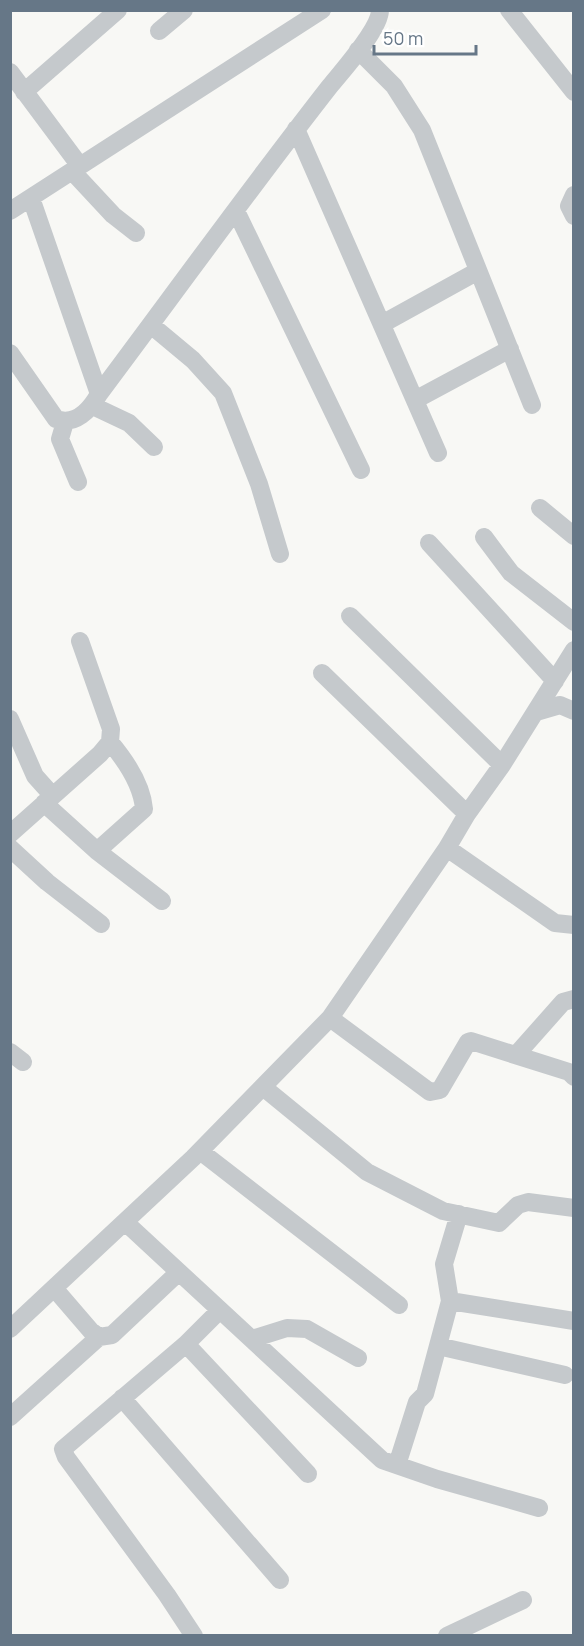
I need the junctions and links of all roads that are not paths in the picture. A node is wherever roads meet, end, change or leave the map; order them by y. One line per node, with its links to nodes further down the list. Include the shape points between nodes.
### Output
1 (118, 10): 9 (street)
2 (184, 10): 6 (street)
3 (322, 10): 12 (street)
4 (380, 10): 7 (street, via 380,18)
5 (510, 10): 10 (street)
6 (159, 31)
7 (358, 50): 11 (street); 19 (street, via 394,86 422,130)
8 (10, 72): 9 (street)
9 (24, 92): 12 (street)
10 (573, 92)
11 (296, 129): 16 (street); 20 (street)
12 (76, 169): 14 (street); 18 (street, via 113,215)
13 (573, 195): 17 (street, via 569,206)
14 (31, 198): 15 (street); 24 (street)
15 (10, 211)
16 (236, 211): 21 (street); 30 (street)
17 (573, 216)
18 (136, 232)
19 (478, 271): 20 (street); 22 (street)
20 (382, 324): 25 (street)
21 (151, 325): 24 (street); 36 (street, via 193,360 223,393 259,484)
22 (510, 349): 25 (street); 26 (street)
23 (10, 353): 27 (street, via 56,419)
24 (96, 400): 27 (street, via 75,419); 28 (street)
25 (415, 400): 29 (street)
26 (532, 405)
27 (65, 422): 31 (street, via 60,439)
28 (154, 447)
29 (438, 453)
30 (361, 470)
31 (78, 482)
32 (540, 508): 33 (street)
33 (573, 536)
34 (484, 537): 38 (street, via 511,573)
35 (429, 543): 42 (street)
36 (280, 554)
37 (350, 616): 47 (street)
38 (573, 622)
39 (80, 641): 46 (street, via 111,729)
40 (573, 650): 42 (street)
41 (322, 673): 49 (street)
42 (555, 681): 44 (street)
43 (573, 711): 44 (street, via 560,705)
44 (537, 712): 47 (street)
45 (10, 719): 48 (street)
46 (110, 742): 48 (street); 53 (street, via 125,760 144,809)
47 (502, 765): 49 (street)
48 (48, 799): 50 (street); 53 (street)
49 (466, 814): 52 (street)
50 (13, 825)
51 (10, 848): 55 (street)
52 (447, 848): 56 (street, via 555,923); 58 (street)
53 (97, 851): 54 (street)
54 (162, 901)
55 (101, 924)
56 (573, 925)
57 (573, 999): 59 (street, via 563,1002)
58 (330, 1018): 59 (street, via 430,1092 440,1090 468,1042); 61 (street)
59 (516, 1054): 60 (street, via 569,1072)
60 (573, 1077)
61 (263, 1087): 62 (street); 64 (street, via 367,1172 443,1211)
62 (200, 1151): 65 (street); 69 (street)
63 (573, 1208): 64 (street, via 528,1202 518,1205 499,1223)
64 (459, 1214): 68 (street, via 444,1264)
65 (125, 1222): 66 (street); 67 (street)
66 (179, 1272): 70 (street); 73 (street, via 112,1335)
67 (54, 1288): 72 (street); 73 (street)
68 (450, 1302): 71 (street); 76 (street)
69 (399, 1305)
70 (220, 1310): 74 (street); 75 (street)
71 (573, 1321)
72 (10, 1329)
73 (99, 1336): 80 (street)
74 (252, 1339): 77 (street, via 287,1328 307,1329); 81 (street, via 382,1460)
75 (186, 1344): 79 (street); 82 (street)
76 (438, 1346): 78 (street); 81 (street, via 425,1394 417,1402)
77 (358, 1358)
78 (564, 1375)
79 (123, 1398): 84 (street); 86 (street, via 63,1449)
80 (10, 1417)
81 (397, 1465): 83 (street)
82 (308, 1474)
83 (539, 1508)
84 (280, 1580)
85 (523, 1600): 87 (street)
86 (194, 1635)
87 (447, 1635)

